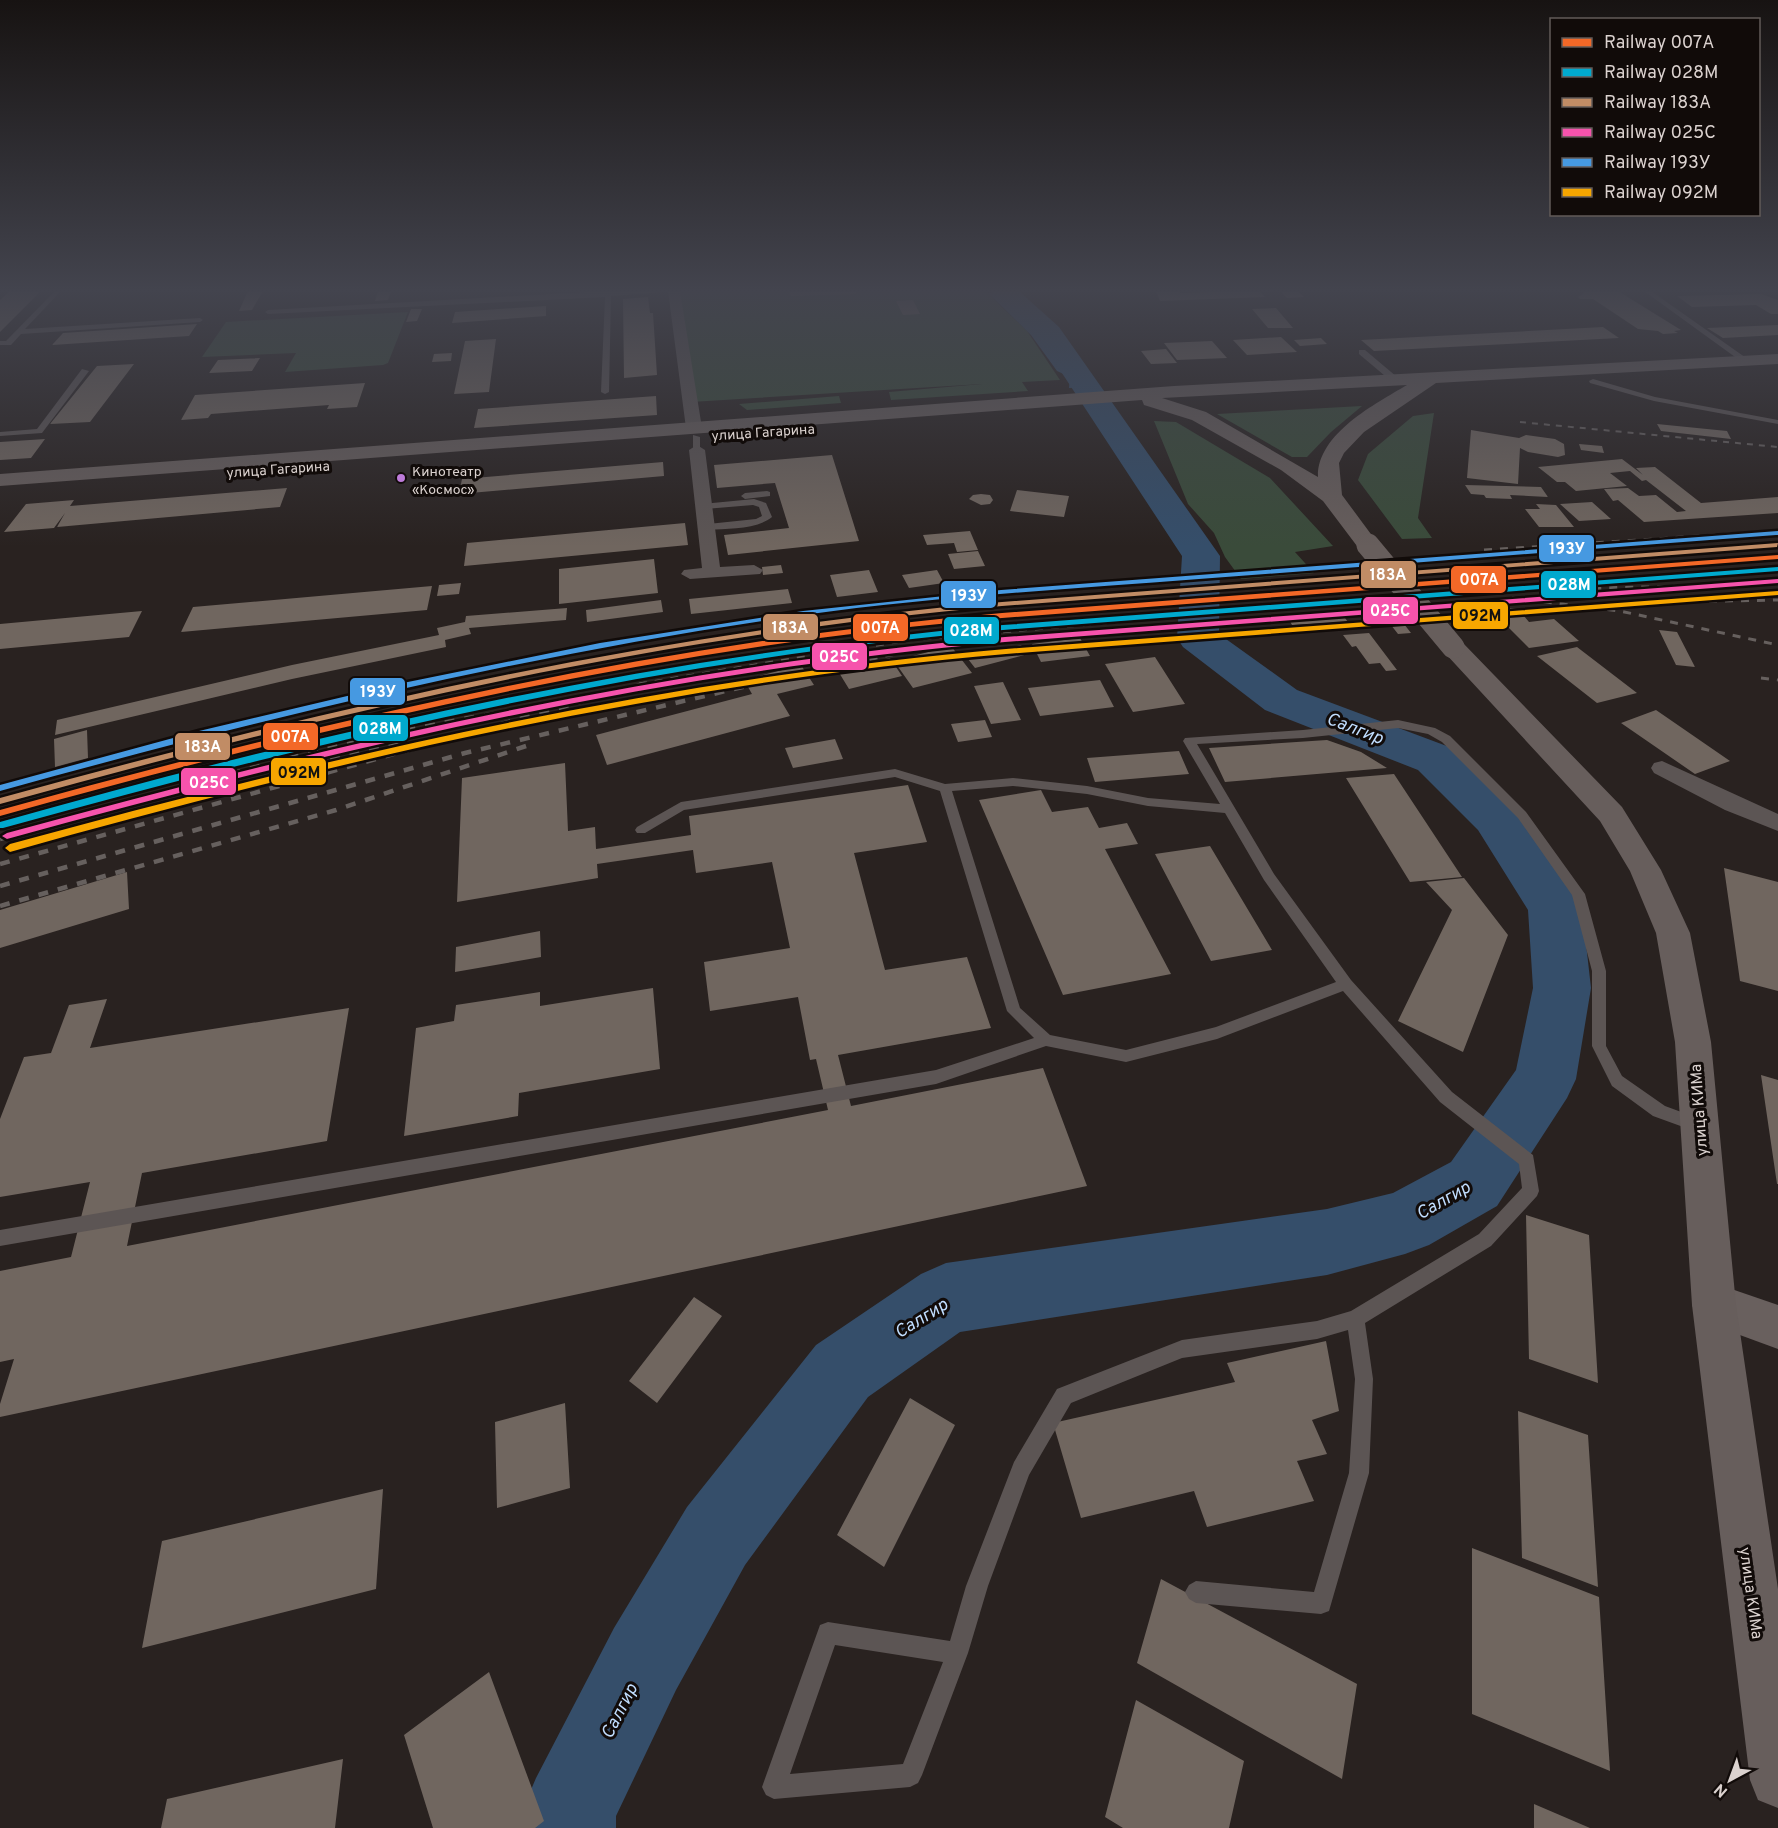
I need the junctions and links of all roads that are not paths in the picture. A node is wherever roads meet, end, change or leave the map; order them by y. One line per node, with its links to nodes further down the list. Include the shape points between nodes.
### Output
1 (81, 376): 14 (lane, via 39,430)
2 (605, 376): 9 (lane)
3 (687, 376): 13 (street)
4 (1389, 376): 8 (lane)
5 (1448, 376): 8 (main road)
6 (1689, 376): 7 (main road, улица Гагарина)
7 (1593, 381): 8 (main road, улица Гагарина); 12 (lane, via 1654,399)
8 (1400, 386): 10 (main road, улица Гагарина); 11 (main road, улица Гагарина); 18 (main road, via 1384,407 1334,452 1328,480)
9 (605, 392)
10 (1129, 401): 11 (main road, улица Гагарина); 13 (main road, улица Гагарина)
11 (1167, 405): 18 (main road, via 1199,416 1253,445)
12 (1778, 422)
13 (695, 433): 15 (main road, улица Гагарина); 16 (main road, улица Гагарина); 19 (street)
14 (0, 434)
15 (0, 480)
16 (0, 490)
17 (767, 494): 19 (lane)
18 (1332, 496): 31 (main road, улица КИМа, bridge, via 1453,647 1611,814 1645,870 1673,933 1693,1042)
19 (704, 503): 20 (street); 20 (lane, via 754,502 763,505 767,518)
20 (708, 527): 22 (street)
21 (754, 570): 22 (street)
22 (712, 573): 23 (street)
23 (690, 574)
24 (1662, 768): 27 (street)
25 (945, 788): 26 (lane, via 1013,782); 28 (lane, via 895,774 819,784 681,806); 30 (lane, via 1014,1011)
26 (1229, 809): 29 (lane, via 1269,877); 31 (lane, via 1190,741 1398,724 1431,731 1446,739 1522,815 1578,894 1599,971 1599,1046 1617,1081 1659,1111)
27 (1778, 822)
28 (641, 830)
29 (1346, 984): 30 (lane, via 1217,1033 1126,1056); 34 (lane, via 1446,1097 1527,1160 1531,1191 1485,1240)
30 (1046, 1040): 32 (lane, via 936,1077)
31 (1699, 1126): 33 (main road, улица КИМа)
32 (0, 1238)
33 (1714, 1305): 35 (street); 38 (main road, улица КИМа)
34 (1355, 1319): 36 (lane, via 1364,1379 1359,1473 1321,1603); 37 (lane, via 1317,1330 1182,1348 1064,1396 1021,1468 977,1586)
35 (1778, 1327)
36 (1196, 1592)
37 (957, 1653): 37 (lane, via 910,1775 774,1786 828,1633)
38 (1778, 1780)

